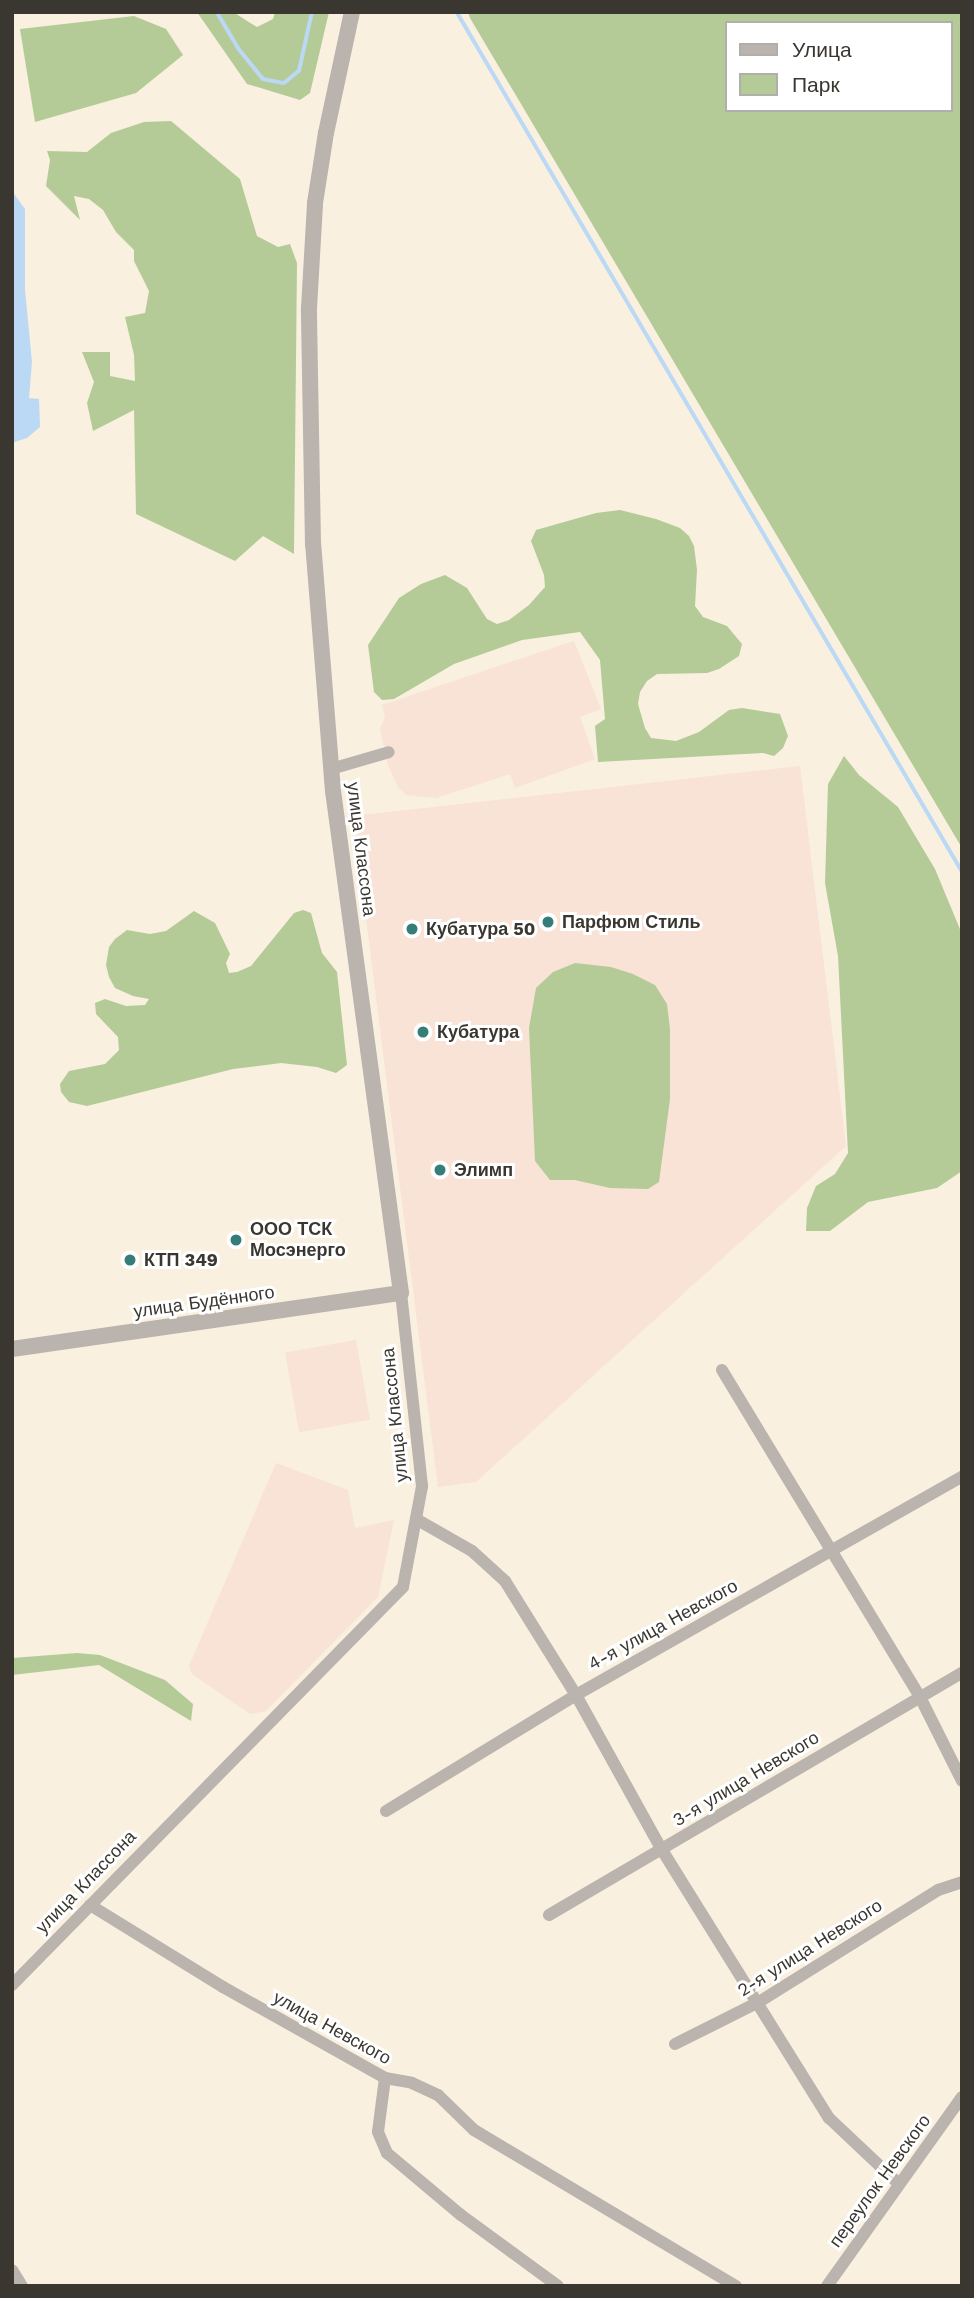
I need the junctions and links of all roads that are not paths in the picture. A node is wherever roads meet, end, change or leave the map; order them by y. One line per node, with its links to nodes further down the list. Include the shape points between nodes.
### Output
1 (352, 12): 3 (street, улица Классона, via 315,203 309,308 313,545)
2 (388, 752): 3 (street)
3 (331, 769): 4 (street, улица Классона)
4 (401, 1293): 5 (street, улица Будённого); 8 (street, улица Классона, via 422,1486)
5 (12, 1349)
6 (722, 1370): 9 (street)
7 (962, 1477): 9 (street, 4-я улица Невского)
8 (416, 1519): 11 (street, via 472,1551 505,1581); 17 (street, улица Классона, via 403,1587)
9 (832, 1550): 11 (street, 4-я улица Невского); 12 (street)
10 (962, 1673): 12 (street, 3-я улица Невского)
11 (576, 1695): 14 (street, 4-я улица Невского); 15 (street)
12 (920, 1697): 13 (street); 15 (street, 3-я улица Невского)
13 (962, 1781)
14 (386, 1811)
15 (662, 1850): 18 (street, 3-я улица Невского); 20 (street)
16 (962, 1882): 20 (street, 2-я улица Невского, via 938,1890)
17 (90, 1906): 19 (street, улица Классона); 22 (street, улица Невского)
18 (548, 1915)
19 (12, 1985)
20 (760, 2002): 21 (street, 2-я улица Невского); 24 (street, via 829,2118)
21 (675, 2043)
22 (385, 2078): 27 (street, via 378,2132 387,2153 460,2215); 28 (street, улица Невского, via 438,2095 474,2130)
23 (962, 2098): 24 (street, переулок Невского)
24 (899, 2184): 29 (street, переулок Невского)
25 (12, 2270): 26 (street)
26 (22, 2286)
27 (558, 2286)
28 (736, 2286)
29 (827, 2286)

